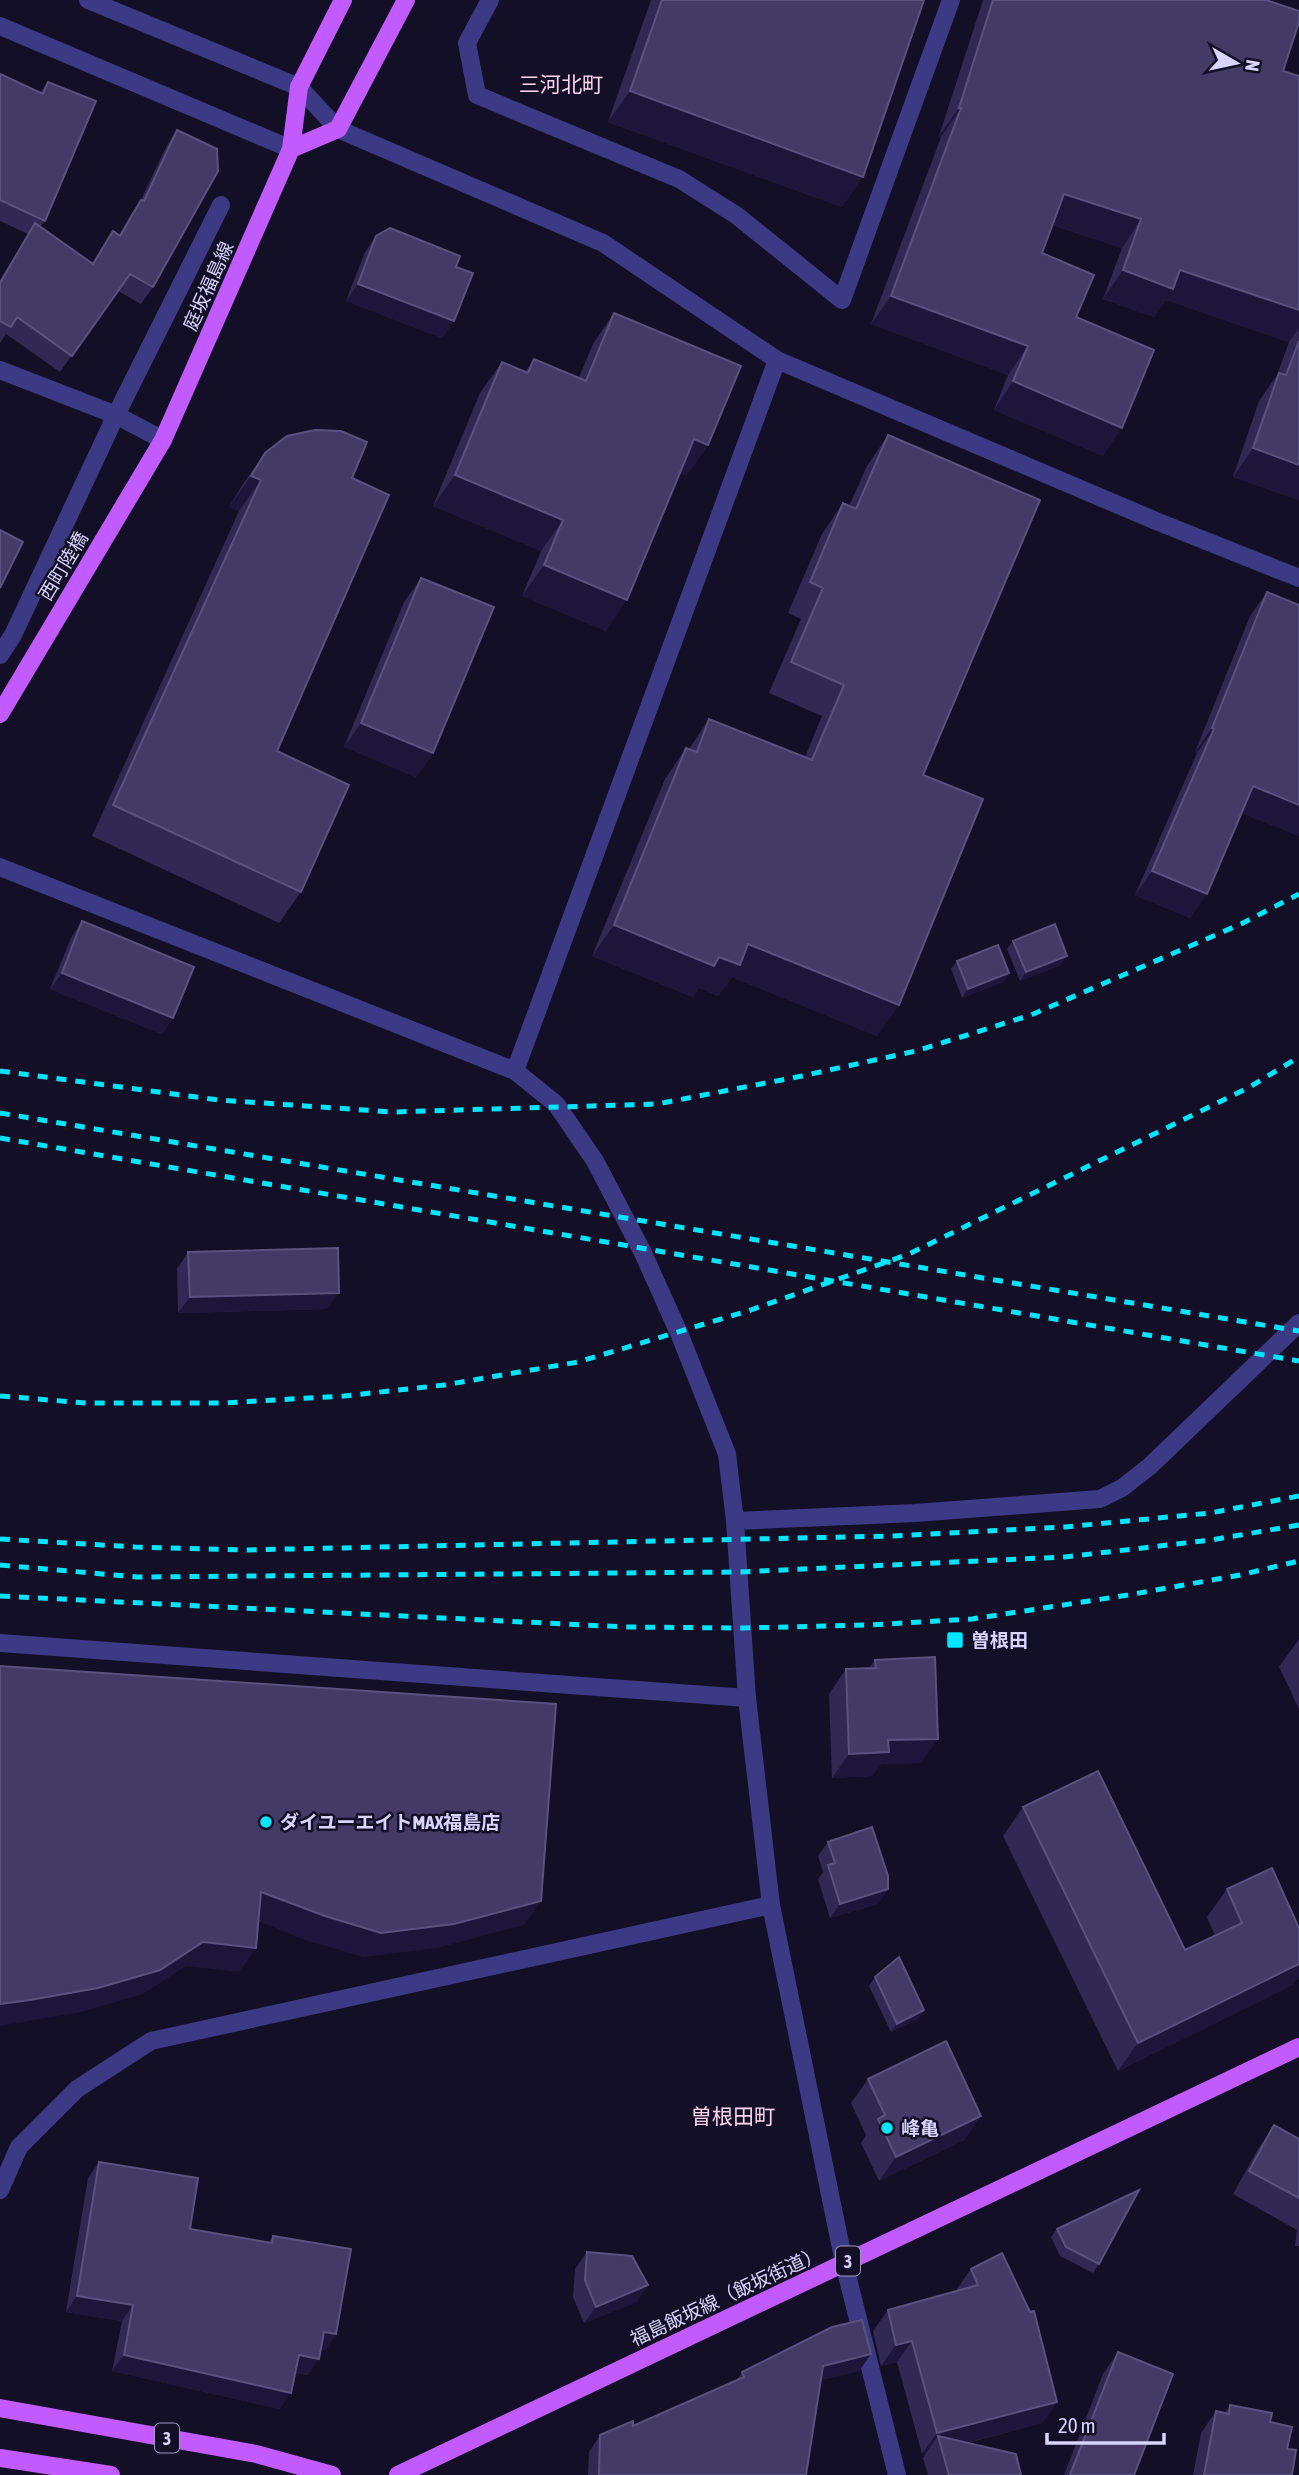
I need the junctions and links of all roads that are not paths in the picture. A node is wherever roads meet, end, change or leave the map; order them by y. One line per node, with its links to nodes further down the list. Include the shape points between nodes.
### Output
1 (88, 0): 7 (street)
2 (343, 0): 7 (main road, 庭坂福島線)
3 (407, 0): 8 (main road)
4 (490, 0): 5 (street, via 467,43 477,95 679,179 736,215 842,300)
5 (951, 0)
6 (0, 26): 9 (street)
7 (299, 88): 8 (street); 9 (main road, 庭坂福島線)
8 (338, 129): 9 (main road); 11 (street, via 603,243)
9 (291, 149): 14 (main road, 庭坂福島線)
10 (220, 205): 13 (street)
11 (777, 360): 15 (street); 20 (street)
12 (0, 370): 13 (street)
13 (116, 415): 14 (street); 16 (street)
14 (163, 440): 18 (main road, 西町陸橋)
15 (1299, 578)
16 (7, 632): 17 (street)
17 (0, 655)
18 (0, 714)
19 (0, 867): 20 (street)
20 (515, 1071): 22 (street, via 556,1104 595,1160 643,1254 727,1454)
21 (1299, 1323): 22 (street, via 1150,1466 1100,1499)
22 (735, 1521): 24 (street)
23 (0, 1643): 24 (street)
24 (747, 1699): 25 (street)
25 (771, 1905): 28 (street, via 151,2041 76,2089); 30 (street)
26 (1299, 2047): 30 (main road, 福島飯坂線（飯坂街道） / 3)
27 (0, 2144): 28 (street)
28 (19, 2147): 29 (street)
29 (0, 2190)
30 (844, 2263): 35 (main road, 福島飯坂線（飯坂街道） / 3); 36 (street)
31 (0, 2408): 34 (main road, 3, via 256,2454)
32 (0, 2458): 33 (main road)
33 (111, 2475)
34 (332, 2475)
35 (398, 2475)
36 (897, 2475)

